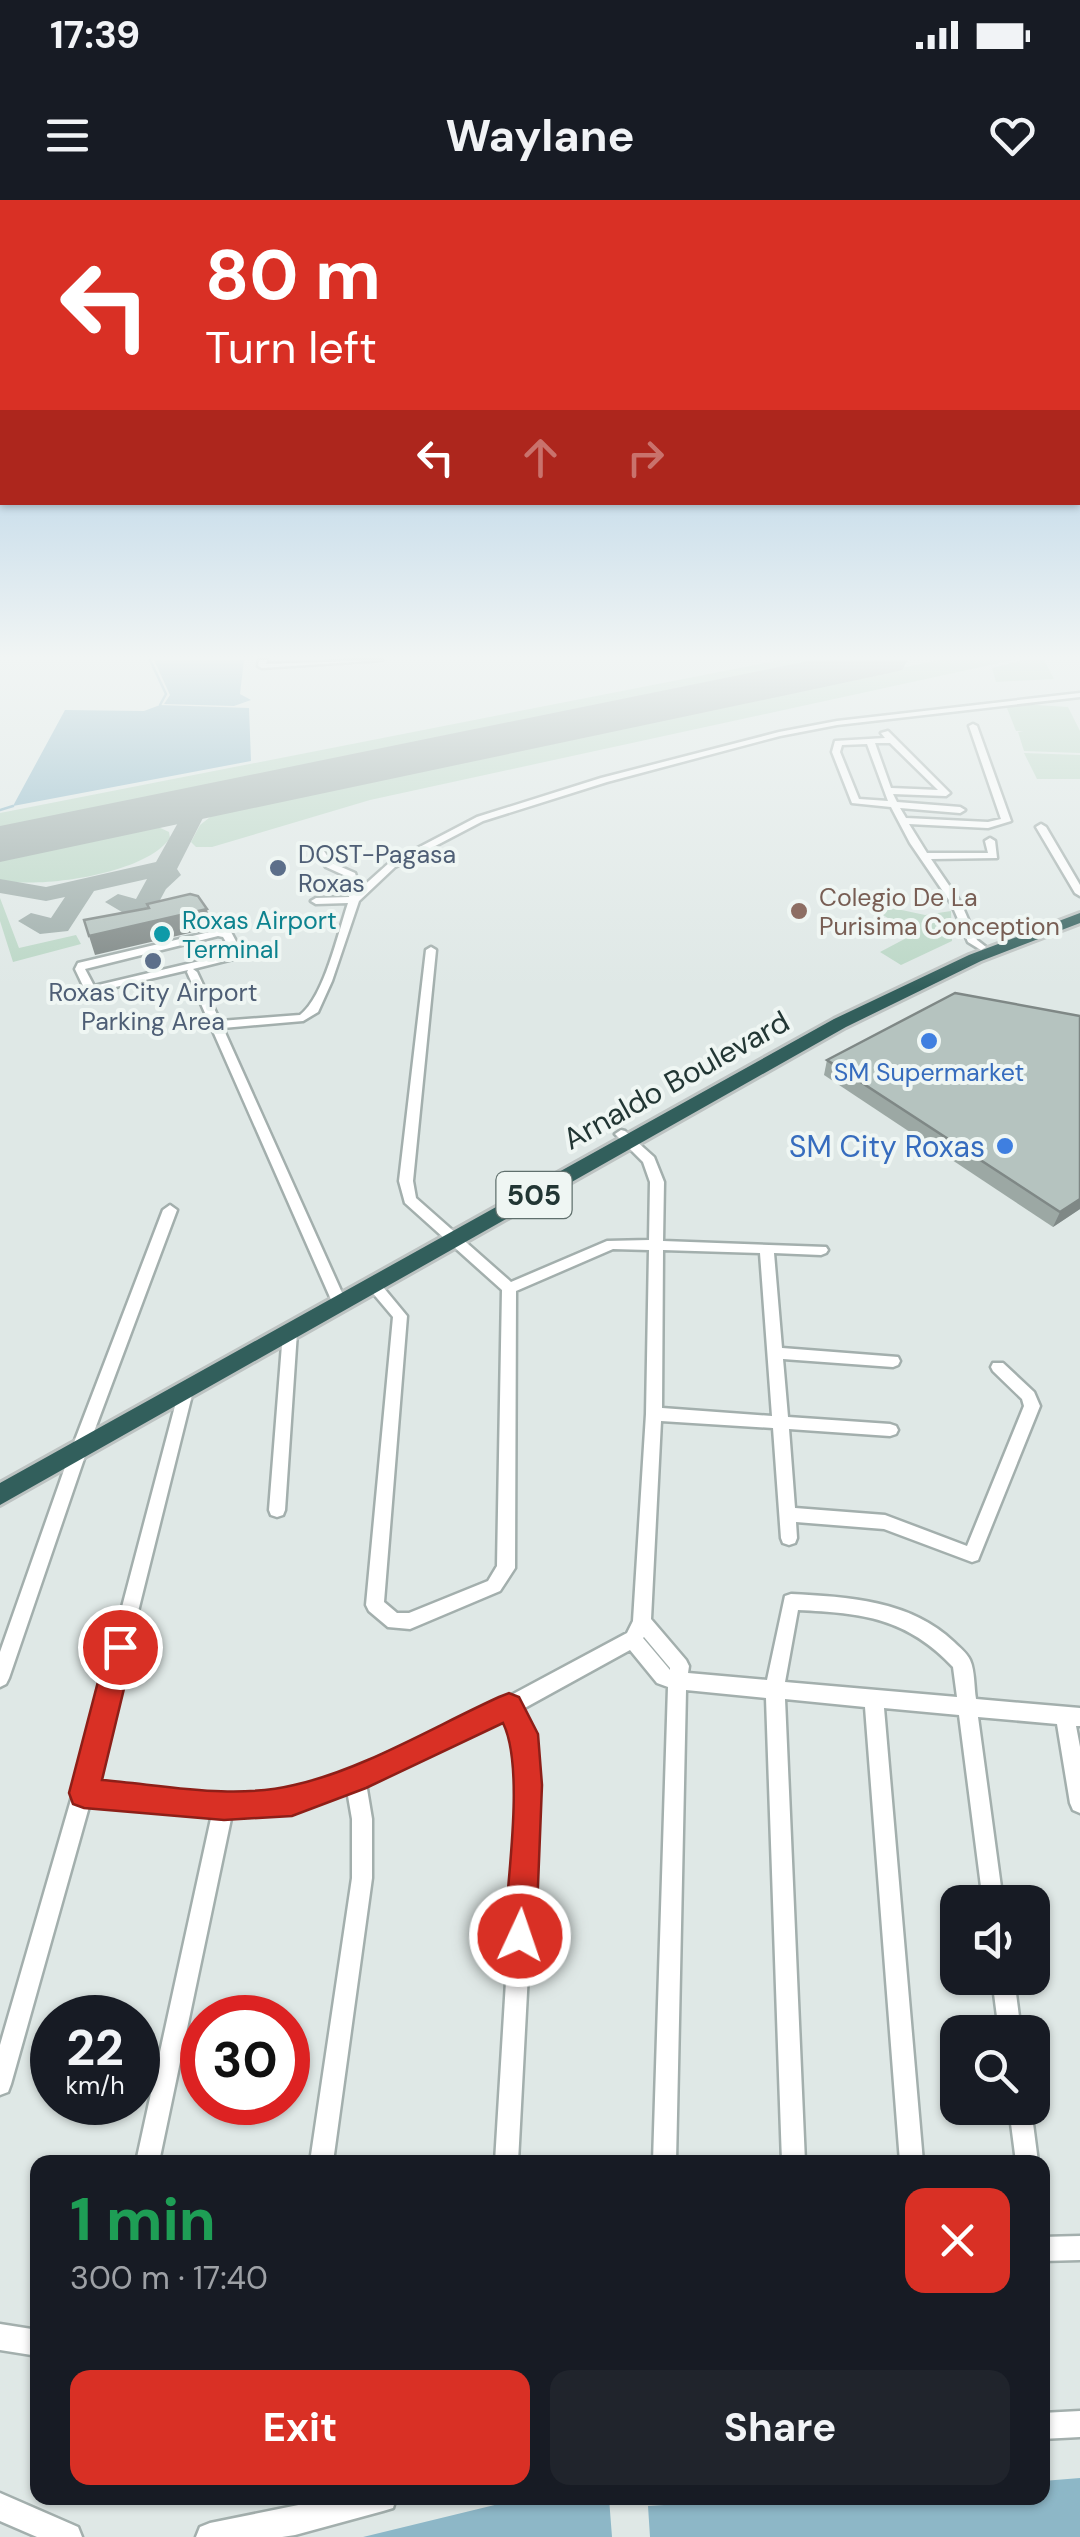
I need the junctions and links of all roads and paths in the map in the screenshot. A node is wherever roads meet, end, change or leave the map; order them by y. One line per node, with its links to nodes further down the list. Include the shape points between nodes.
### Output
1 (646, 769): 15 (street, via 480,819 392,865)
2 (843, 769): 7 (street, via 856,802)
3 (880, 769): 6 (street)
4 (922, 769): 6 (street, via 946,793)
5 (988, 769): 9 (street, via 1006,821)
6 (888, 791): 7 (street)
7 (897, 806): 8 (street); 9 (street)
8 (960, 810)
9 (904, 820): 13 (street)
10 (1041, 827): 14 (street)
11 (990, 841): 13 (street, via 994,856)
12 (320, 850): 15 (street, via 329,866 352,874)
13 (925, 856): 20 (street, via 956,903)
14 (1080, 893)
15 (354, 900): 16 (street); 22 (street, via 314,1010 289,1022)
16 (316, 901)
17 (1080, 907): 20 (highway, Arnaldo Boulevard / 505)
18 (1080, 918): 20 (highway, Arnaldo Boulevard / 505)
19 (431, 950): 25 (street, via 406,1181 410,1200)
20 (975, 953): 23 (highway, Arnaldo Boulevard / 505, via 835,1020)
21 (198, 968): 21 (street, via 90,990 80,969 227,934 232,954); 22 (street)
22 (215, 1025): 31 (street)
23 (625, 1138): 25 (highway, Arnaldo Boulevard / 505); 26 (street, via 649,1160 657,1182)
24 (170, 1210): 41 (street)
25 (450, 1237): 29 (highway, Arnaldo Boulevard / 505); 30 (street); 31 (highway, Arnaldo Boulevard / 505)
26 (657, 1244): 27 (street); 30 (street, via 588,1251); 38 (street)
27 (768, 1248): 28 (street); 33 (street)
28 (821, 1250)
29 (374, 1286): 30 (street, via 400,1316 375,1605 394,1621 410,1621 494,1586 506,1568); 31 (highway, Arnaldo Boulevard / 505)
30 (509, 1288)
31 (337, 1300): 32 (highway, Arnaldo Boulevard / 505); 35 (highway, Arnaldo Boulevard / 505)
32 (290, 1332): 35 (highway, Arnaldo Boulevard / 505); 45 (street)
33 (777, 1353): 34 (street); 39 (street)
34 (893, 1361)
35 (218, 1366): 37 (highway, Arnaldo Boulevard / 505); 41 (highway, Arnaldo Boulevard / 505)
36 (998, 1368): 46 (street, via 1032,1406 972,1555 885,1522)
37 (185, 1391): 42 (highway, Arnaldo Boulevard / 505); 57 (street)
38 (654, 1414): 39 (street); 48 (street)
39 (782, 1422): 40 (street); 46 (street)
40 (890, 1430)
41 (85, 1433): 42 (street); 43 (highway, Arnaldo Boulevard / 505)
42 (78, 1453): 44 (highway, Arnaldo Boulevard / 505); 49 (street)
43 (0, 1479)
44 (0, 1494)
45 (278, 1510)
46 (787, 1514): 47 (street)
47 (789, 1538)
48 (638, 1630): 50 (street, via 680,1666); 53 (street)
49 (0, 1678)
50 (678, 1682): 51 (street); 66 (street)
51 (775, 1688): 52 (street); 54 (street, via 790,1602 856,1605 940,1636 962,1664); 67 (street)
52 (874, 1698): 54 (street); 68 (street)
53 (509, 1706): 56 (street); 65 (street, via 524,1734 528,1785)
54 (967, 1708): 55 (street); 60 (street)
55 (1073, 1716): 58 (street)
56 (356, 1778): 59 (street, via 292,1801); 64 (street, via 362,1878)
57 (84, 1793): 59 (street); 61 (street)
58 (1080, 1803)
59 (224, 1805): 63 (street)
60 (991, 1885)
61 (0, 2084)
62 (1023, 2125): 69 (street)
63 (149, 2155)
64 (323, 2155)
65 (508, 2155)
66 (664, 2155)
67 (793, 2155)
68 (911, 2155)
69 (1027, 2155)
70 (1080, 2248): 71 (street)
71 (1050, 2249)
72 (0, 2337): 73 (street)
73 (30, 2342)
74 (1080, 2424): 75 (street)
75 (1050, 2426)
76 (356, 2505): 79 (street)
77 (0, 2506): 78 (street)
78 (68, 2537)
79 (210, 2537)

